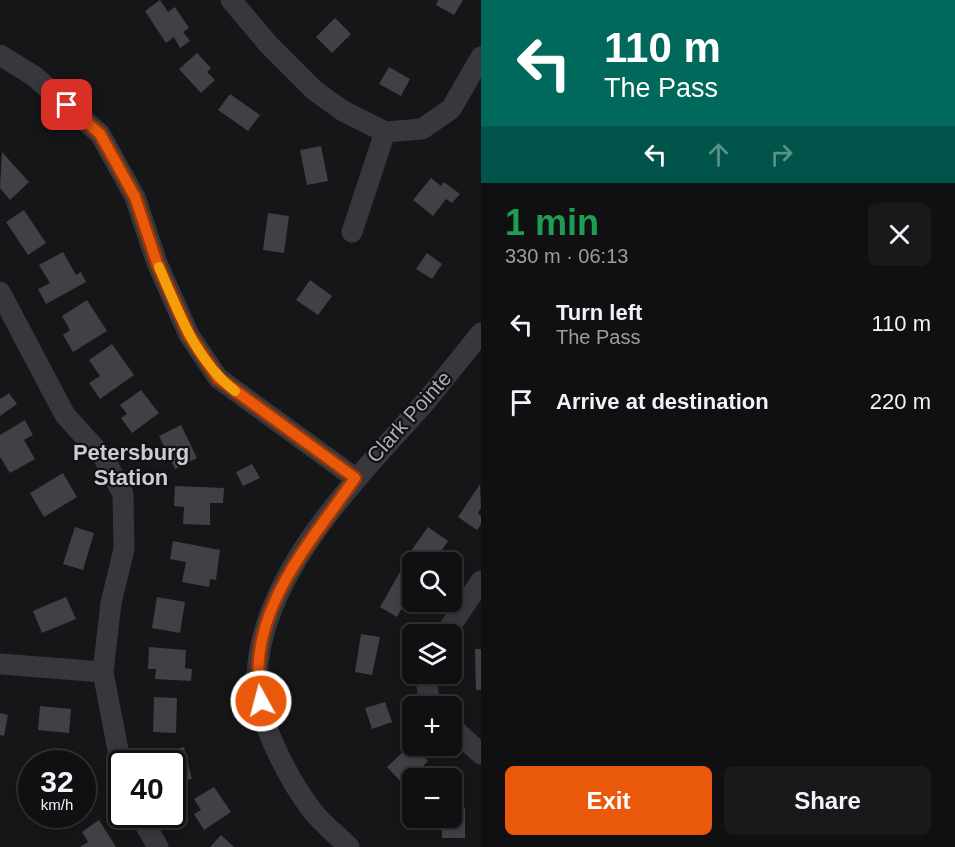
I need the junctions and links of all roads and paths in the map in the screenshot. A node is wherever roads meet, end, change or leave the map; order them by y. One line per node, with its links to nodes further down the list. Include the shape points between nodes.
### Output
1 (231, 0): 4 (street, via 314,90 343,111)
2 (0, 55): 8 (street, via 34,76 100,134 135,197 157,263 189,335 218,378)
3 (481, 57): 4 (street, via 451,109 422,129)
4 (385, 132): 5 (street)
5 (352, 232)
6 (0, 292): 12 (street, via 65,415 104,458 123,494 124,549 111,603)
7 (481, 333): 8 (street, Clark Pointe, via 427,400)
8 (355, 478): 18 (street, Clark Pointe, via 285,577 264,624 256,678 266,724 283,766 311,810)
9 (481, 581): 10 (street)
10 (452, 624)
11 (0, 664): 12 (street)
12 (103, 672): 14 (street)
13 (462, 737): 15 (street)
14 (118, 750)
15 (481, 754)
16 (147, 828): 17 (street)
17 (158, 847)
18 (349, 847)

